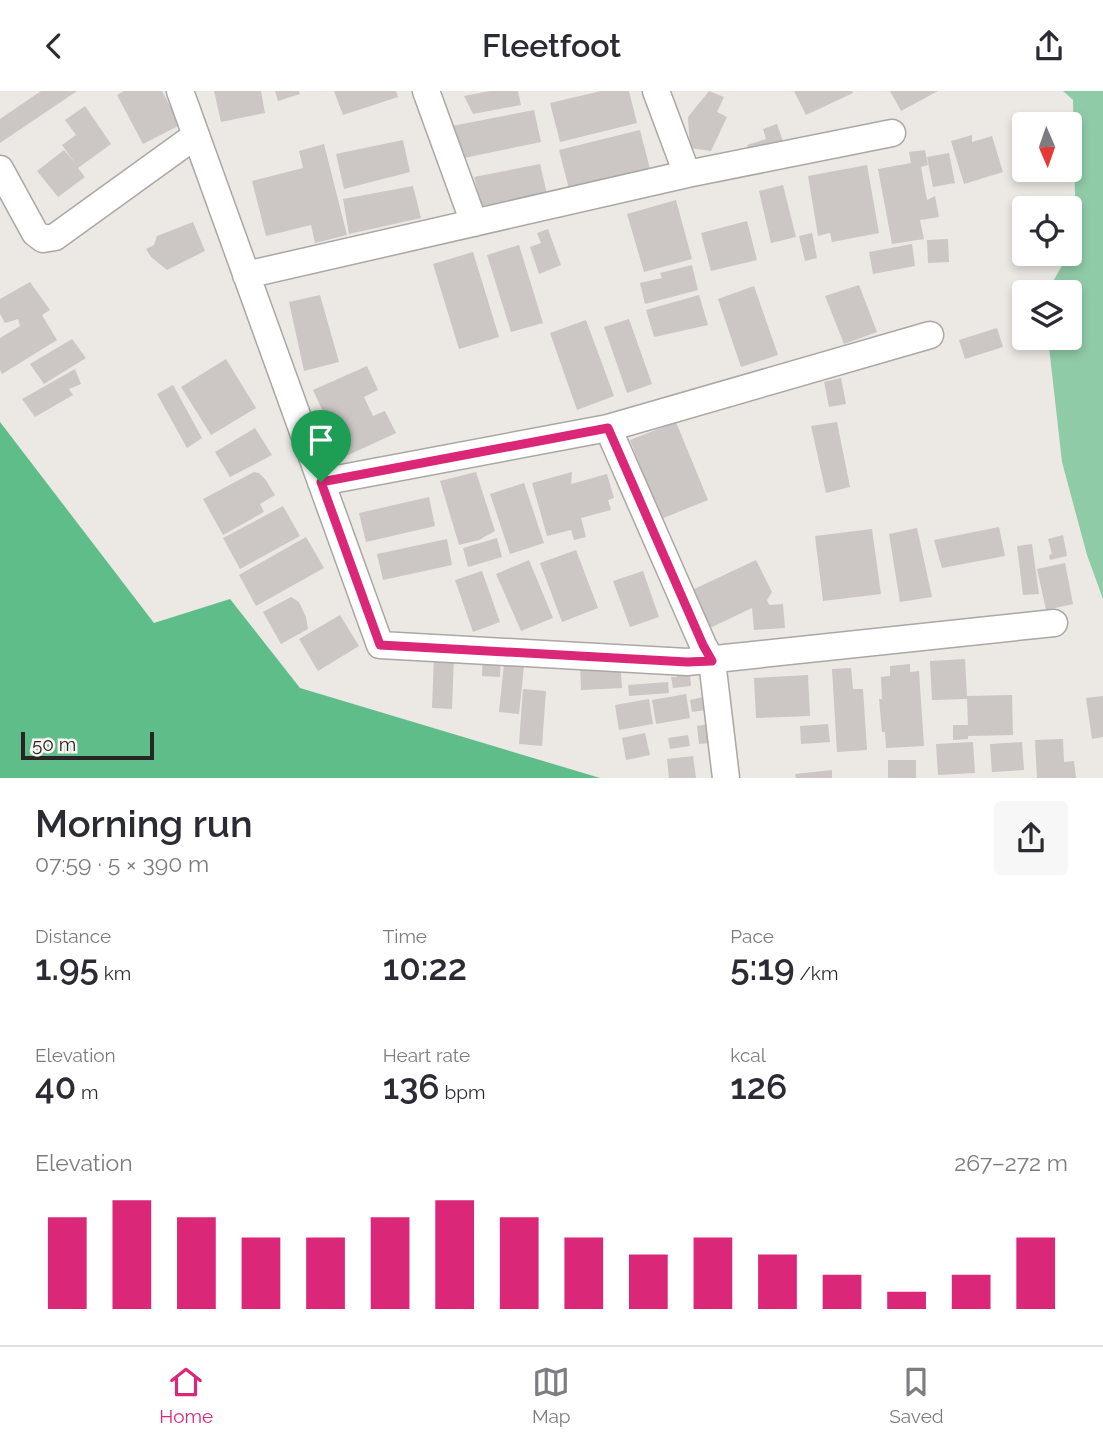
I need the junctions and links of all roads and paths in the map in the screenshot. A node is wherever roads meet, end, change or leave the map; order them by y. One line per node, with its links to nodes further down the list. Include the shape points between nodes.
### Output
1 (180, 91): 5 (street)
2 (425, 91): 8 (street)
3 (656, 91): 7 (street)
4 (892, 133): 7 (street)
5 (195, 137): 6 (street, via 55,237 43,239 34,233); 9 (street)
6 (0, 169)
7 (687, 174): 8 (street)
8 (474, 223): 9 (street)
9 (246, 275): 12 (street)
10 (930, 335): 11 (street)
11 (608, 428): 12 (street); 14 (street)
12 (321, 482): 14 (street, via 380,645)
13 (1054, 623): 14 (street)
14 (712, 661): 15 (street)
15 (726, 778)

